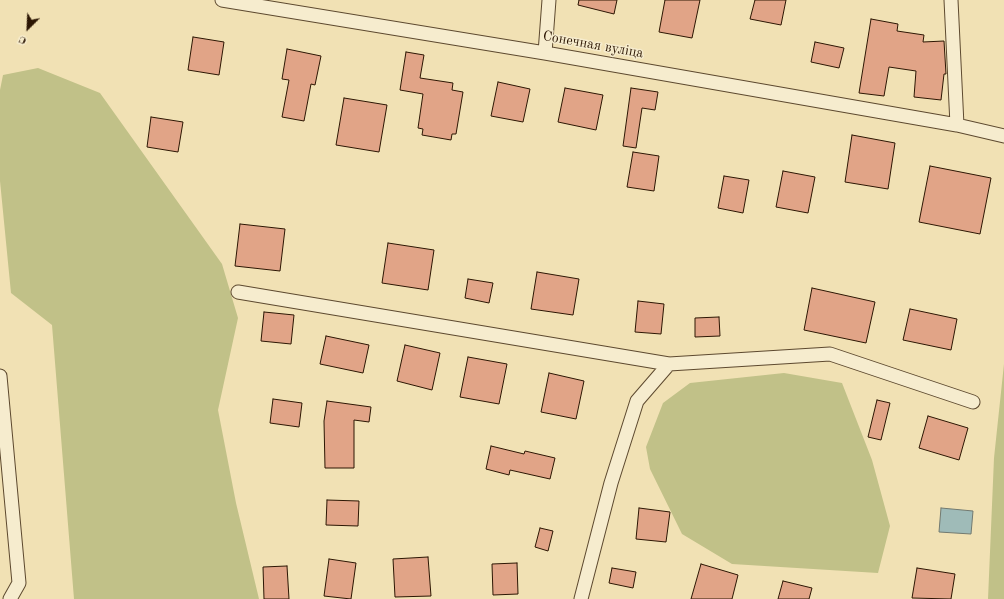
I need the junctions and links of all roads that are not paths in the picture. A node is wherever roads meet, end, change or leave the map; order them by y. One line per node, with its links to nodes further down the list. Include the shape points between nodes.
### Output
1 (222, 0): 4 (street, Сонечная вуліца)
2 (549, 0): 4 (street)
3 (951, 0): 5 (street)
4 (545, 53): 5 (street, Сонечная вуліца)
5 (957, 125): 6 (street, Сонечная вуліца)
6 (1004, 136)
7 (238, 292): 8 (street)
8 (669, 364): 10 (street, via 830,354); 12 (street, via 637,401 611,483)
9 (0, 376): 11 (street, via 20,583)
10 (973, 402)
11 (10, 599)
12 (581, 599)

